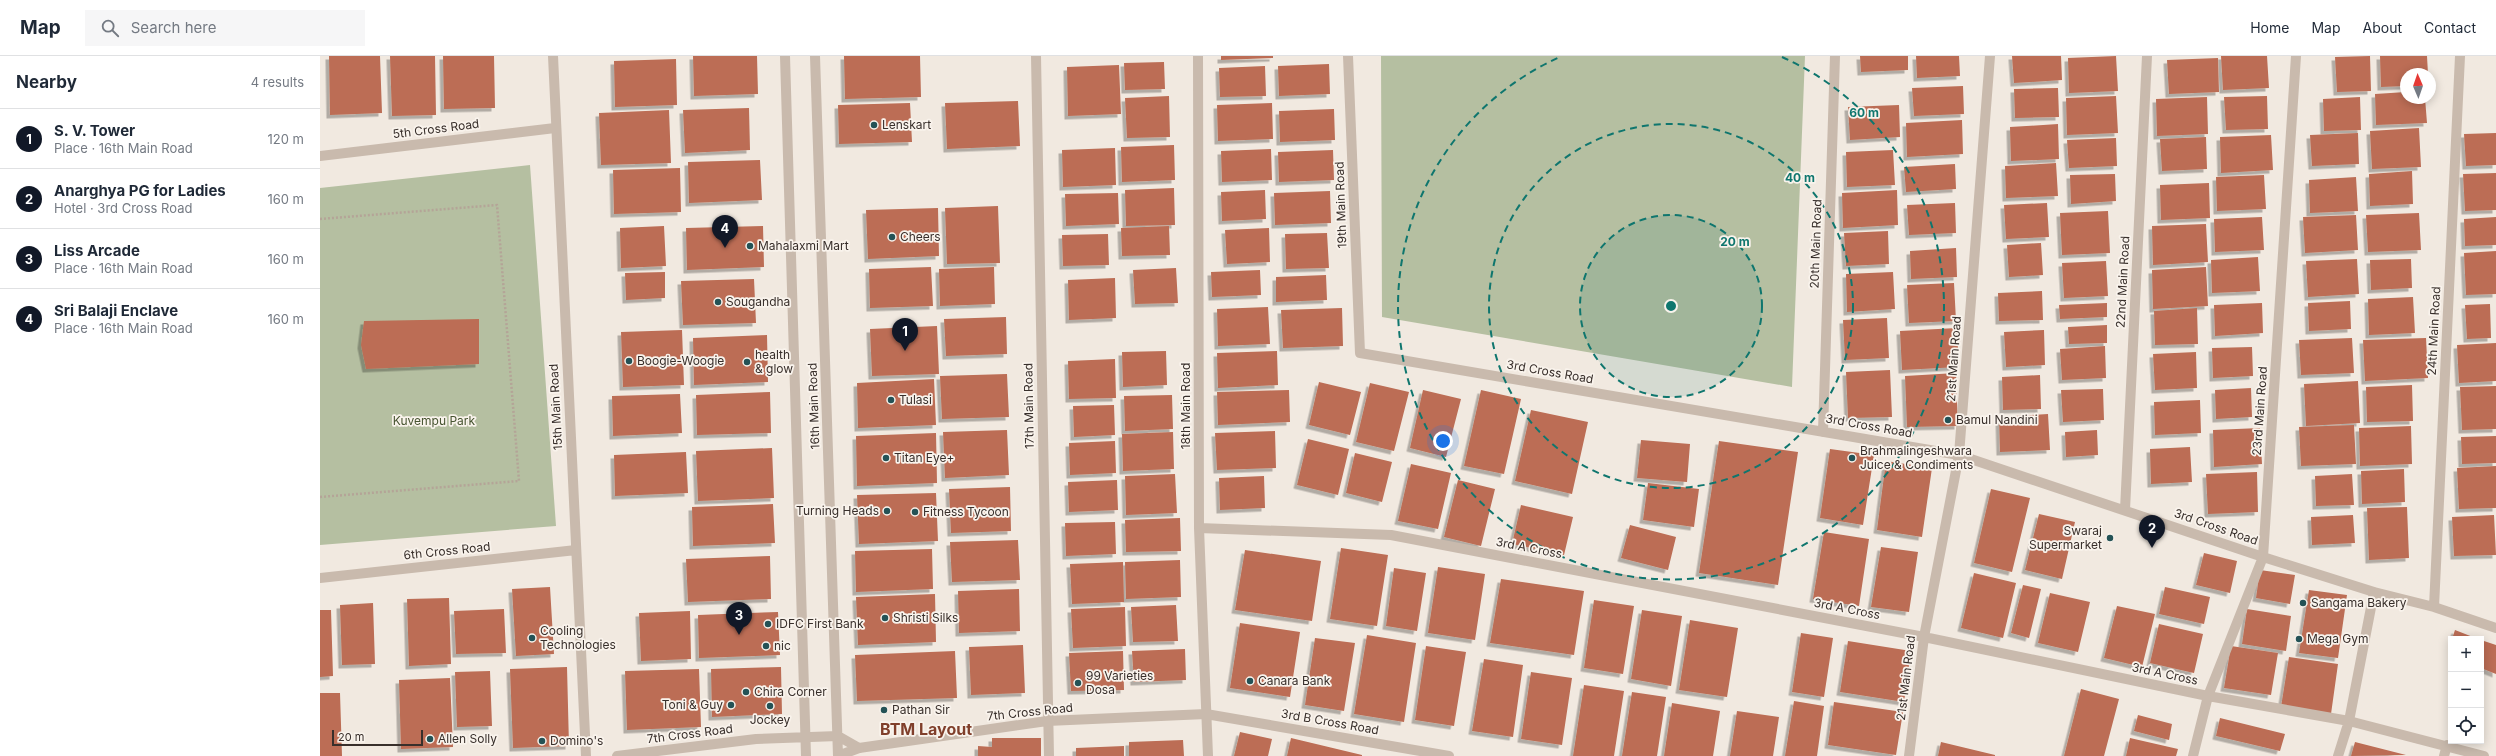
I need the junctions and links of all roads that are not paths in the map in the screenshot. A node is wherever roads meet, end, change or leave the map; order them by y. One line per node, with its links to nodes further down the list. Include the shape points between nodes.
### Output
1 (553, 56): 12 (street, 15th Main Road)
2 (785, 56): 31 (street, 16th Main Road)
3 (815, 56): 30 (street, 16th Main Road)
4 (1036, 56): 29 (street, 17th Main Road)
5 (1198, 56): 18 (street, 18th Main Road)
6 (1348, 56): 14 (street, 19th Main Road)
7 (1835, 56): 15 (street, 20th Main Road)
8 (1990, 56): 16 (street, 21st Main Road)
9 (2147, 56): 17 (street, 22nd Main Road)
10 (2296, 56): 20 (street, 23rd Main Road)
11 (2460, 56): 23 (street, 24th Main Road)
12 (555, 128): 13 (street, 5th Cross Road); 19 (street, 15th Main Road)
13 (320, 156)
14 (1360, 353): 15 (street, 3rd Cross Road)
15 (1823, 432): 16 (street, 3rd Cross Road)
16 (1959, 455): 17 (street, 3rd Cross Road); 25 (street, 21st Main Road)
17 (2125, 510): 20 (street, 3rd Cross Road)
18 (1199, 528): 25 (street, 3rd A Cross, via 1391,535); 27 (street, 18th Main Road)
19 (576, 550): 21 (street, 6th Cross Road); 34 (street, 15th Main Road)
20 (2263, 557): 22 (street, 3rd Cross Road); 26 (street, 23rd Main Road)
21 (320, 578)
22 (2374, 592): 23 (street, 3rd Cross Road); 28 (street)
23 (2434, 607): 24 (street, 3rd Cross Road)
24 (2496, 628)
25 (1924, 637): 26 (street, 3rd A Cross); 41 (street, 21st Main Road)
26 (2208, 696): 28 (street, 3rd A Cross); 42 (street, 23rd Main Road)
27 (1206, 714): 29 (street, 7th Cross Road); 39 (street, 18th Main Road); 40 (street, 3rd B Cross Road)
28 (2349, 721): 32 (street, 3rd A Cross); 43 (street)
29 (1047, 722): 33 (street, 7th Cross Road); 38 (street, 17th Main Road)
30 (838, 736): 31 (street, 7th Cross Road); 33 (street); 37 (street, 16th Main Road)
31 (805, 738): 35 (street, 7th Cross Road, via 756,739); 36 (street, 16th Main Road)
32 (2447, 745): 44 (street); 45 (street, 3rd A Cross)
33 (859, 748): 37 (street, 7th Cross Road)
34 (586, 756)
35 (617, 756)
36 (806, 756)
37 (838, 756)
38 (1049, 756)
39 (1208, 756)
40 (1449, 756)
41 (1909, 756)
42 (2193, 756)
43 (2338, 756)
44 (2444, 756)
45 (2484, 756)

